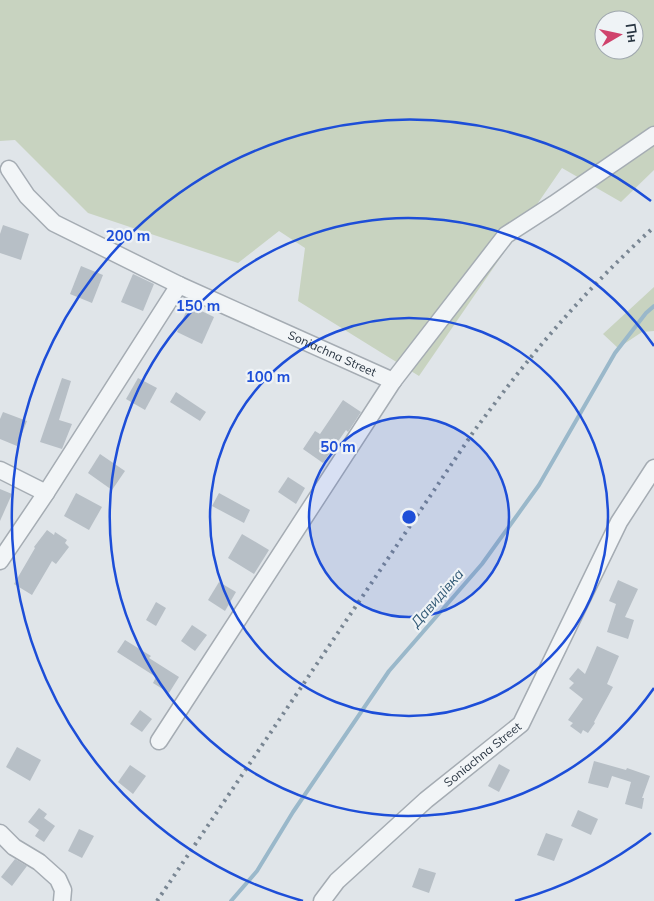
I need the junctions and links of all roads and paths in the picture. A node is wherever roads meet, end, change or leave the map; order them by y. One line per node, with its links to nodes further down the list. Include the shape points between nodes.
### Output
1 (654, 135): 4 (street, via 506,235)
2 (8, 169): 3 (street, Soniachna Street, via 27,196 54,223)
3 (179, 285): 4 (street, Soniachna Street); 7 (street)
4 (393, 381): 9 (street, Soniachna Street)
5 (654, 468): 12 (street, Soniachna Street, via 619,522 521,724 426,800 337,881)
6 (0, 470): 7 (street)
7 (46, 493): 8 (street)
8 (0, 561)
9 (159, 741)
10 (0, 834): 11 (street, via 58,879 63,890)
11 (62, 901)
12 (322, 901)

